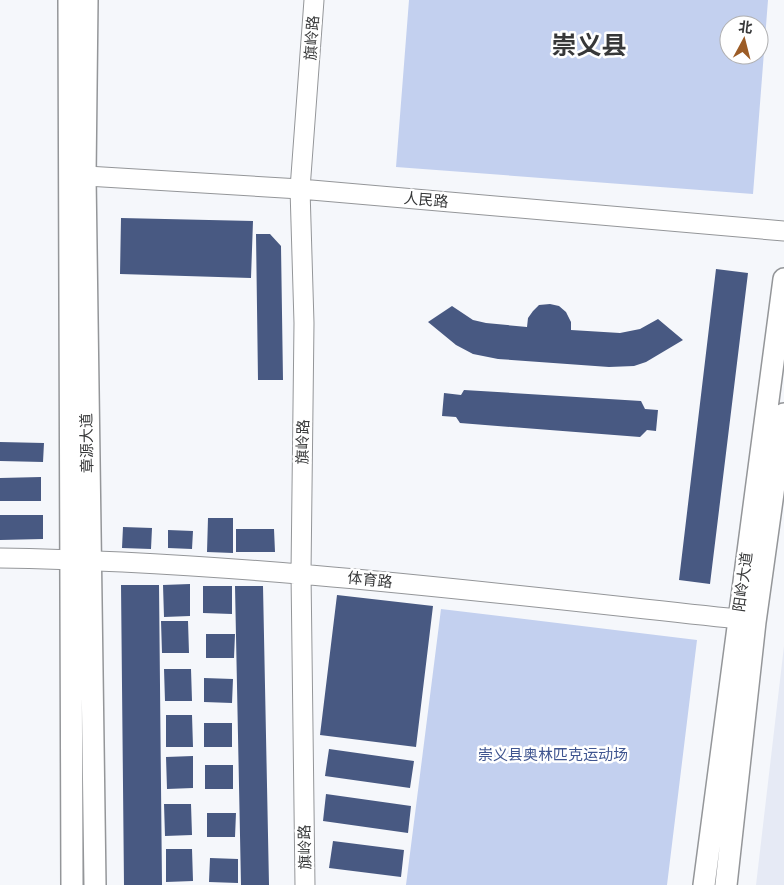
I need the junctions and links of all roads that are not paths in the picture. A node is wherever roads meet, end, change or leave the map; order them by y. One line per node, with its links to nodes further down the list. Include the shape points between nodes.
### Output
1 (69, 0): 4 (main road, 章源大道)
2 (87, 0): 4 (main road, 章源大道)
3 (314, 0): 5 (street, 旗岭路)
4 (77, 176): 5 (street, 人民路); 10 (main road, 章源大道)
5 (300, 189): 6 (street, 人民路); 11 (street, 旗岭路, via 304,323)
6 (784, 231)
7 (784, 279): 12 (main road, 阳岭大道)
8 (784, 414): 17 (main road, 阳岭大道, via 755,622)
9 (0, 558): 10 (street, 体育路)
10 (79, 560): 11 (street, 体育路); 13 (main road, 章源大道); 14 (main road, 章源大道)
11 (301, 573): 12 (street, 体育路); 15 (street, 旗岭路)
12 (738, 620): 16 (main road, 阳岭大道)
13 (72, 885)
14 (95, 885)
15 (306, 885)
16 (704, 885)
17 (726, 885)

